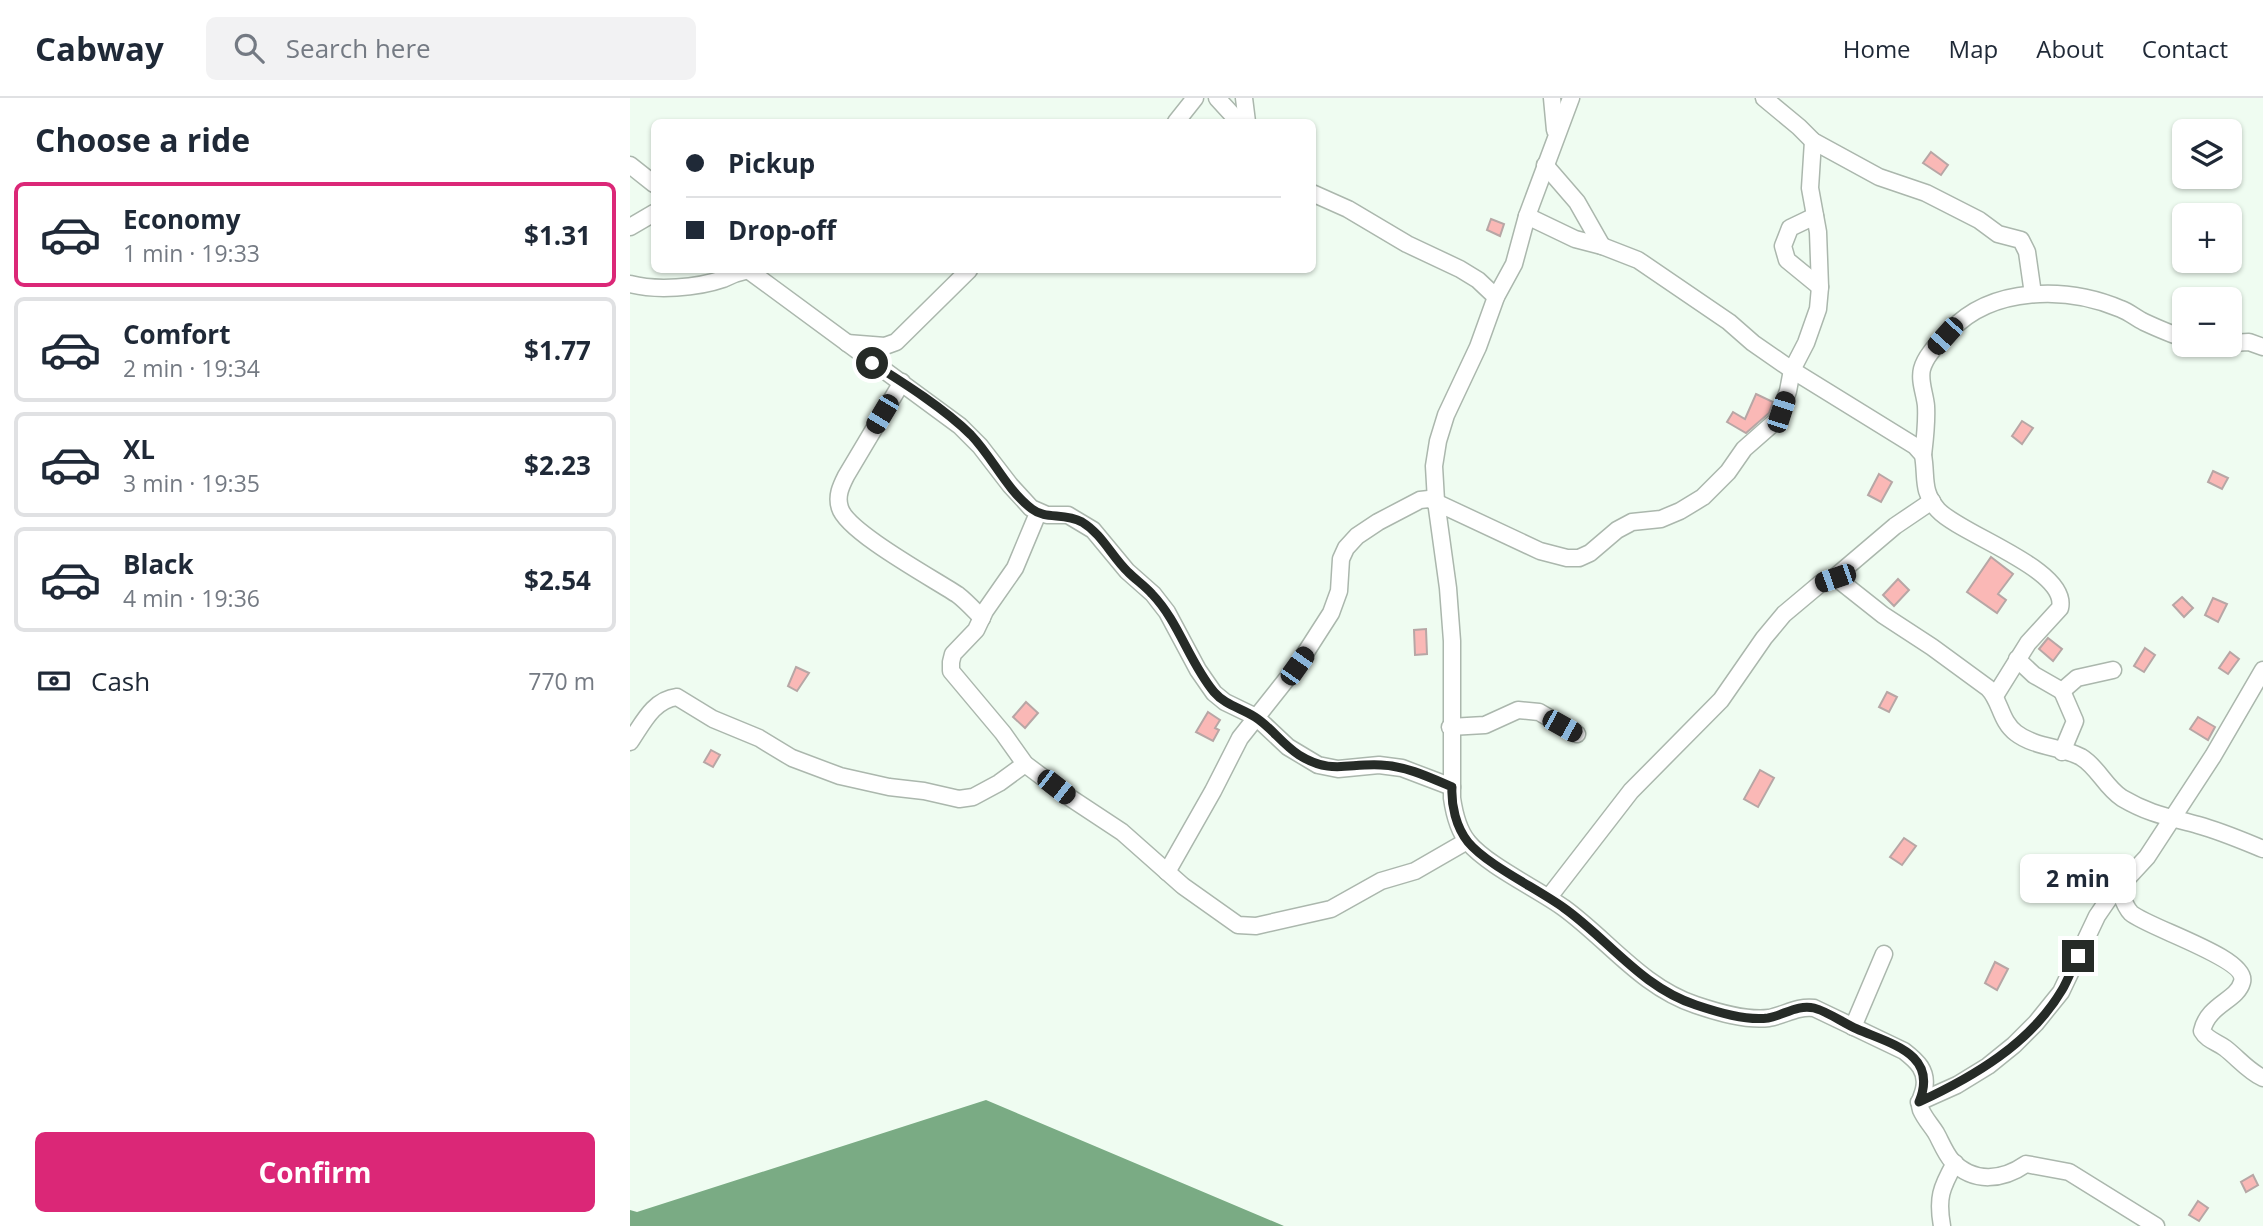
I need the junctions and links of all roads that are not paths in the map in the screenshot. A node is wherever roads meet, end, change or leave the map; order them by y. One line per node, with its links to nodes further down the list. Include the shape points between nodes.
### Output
1 (1195, 98): 7 (street)
2 (1217, 98): 8 (street)
3 (1244, 98): 9 (street)
4 (1552, 98): 10 (street)
5 (1571, 98): 10 (street)
6 (1764, 98): 11 (street)
7 (1178, 119)
8 (1237, 119)
9 (1247, 119)
10 (1555, 136): 13 (street)
11 (1813, 141): 18 (street, via 1810,188); 26 (street, via 1879,177 1926,193 1998,234 2021,240)
12 (630, 165): 14 (street)
13 (1545, 165): 17 (street); 20 (street, via 1577,202)
14 (651, 182)
15 (1316, 195): 27 (street, via 1460,268)
16 (651, 215): 19 (street)
17 (1527, 216): 20 (street, via 1575,239); 27 (street, via 1514,264)
18 (1815, 216): 25 (street); 25 (street, via 1790,228 1783,246 1787,260)
19 (630, 227)
20 (1602, 246): 32 (street, via 1638,260)
21 (738, 273): 24 (street, via 664,288)
22 (752, 273): 30 (street)
23 (967, 273): 30 (street, via 896,342 885,346)
24 (630, 284)
25 (1821, 287): 32 (street, via 1807,343)
26 (2033, 294): 28 (street, via 2097,300); 34 (street, via 1971,312 1927,357 1921,372 1927,425)
27 (1496, 297): 35 (street, via 1438,441)
28 (2172, 333)
29 (2242, 342): 31 (street)
30 (845, 343): 33 (street)
31 (2263, 347)
32 (1792, 370): 34 (street, via 1908,441); 35 (street, via 1778,419 1744,449 1703,497 1661,519 1632,522 1579,558 1540,551)
33 (902, 382): 37 (street, via 970,434 1021,499); 39 (street, via 846,476 839,493 840,508 848,520 893,555 960,597)
34 (1923, 455): 36 (street, via 1925,488)
35 (1436, 501): 45 (street, via 1420,500 1350,542 1341,559 1339,590 1331,613); 46 (street, via 1451,616)
36 (1932, 501): 38 (street); 40 (street, via 1949,520 2022,560 2059,591 2060,608)
37 (1038, 513): 39 (street, via 1020,558); 45 (street, via 1068,515 1093,530 1167,612 1214,693)
38 (1835, 578): 44 (street); 57 (street, via 1821,583 1772,627 1721,700 1631,791)
39 (982, 618): 50 (street, via 953,654 950,668)
40 (2017, 659): 43 (street); 44 (street)
41 (2113, 670): 43 (street, via 2077,678)
42 (2263, 670): 52 (street)
43 (2062, 691): 49 (street, via 2075,721)
44 (1995, 696): 49 (street, via 2005,722 2016,733)
45 (1256, 717): 51 (street, via 1288,747 1318,765 1402,768); 55 (street, via 1236,744)
46 (1450, 727): 47 (street, via 1485,725 1518,710 1539,712); 51 (street)
47 (1577, 734)
48 (630, 742): 50 (street, via 657,705 677,697 792,758 889,787 959,799 973,797)
49 (2062, 752): 52 (street, via 2079,756 2092,766 2120,797)
50 (1025, 764): 55 (street, via 1122,832)
51 (1452, 787): 53 (street, via 1453,810)
52 (2170, 820): 54 (street); 56 (street)
53 (1467, 841): 55 (street, via 1415,871 1381,881 1331,909 1256,926 1238,925); 57 (street)
54 (2263, 849)
55 (1167, 872)
56 (2119, 889): 60 (street, via 2130,912 2158,929 2197,943 2238,970 2243,982 2212,1011 2202,1031); 61 (street, via 2097,916 2061,992 2036,1023 1988,1066)
57 (1549, 897): 59 (street, via 1654,986 1675,997 1762,1019 1814,1008)
58 (1884, 954): 59 (street)
59 (1853, 1027): 61 (street, via 1893,1044 1917,1061 1924,1072)
60 (2263, 1078)
61 (1919, 1102): 62 (street)
62 (1955, 1163): 63 (street, via 1939,1200); 64 (street, via 1987,1178 2010,1174 2026,1164 2068,1172)
63 (1942, 1226)
64 (2156, 1226)

